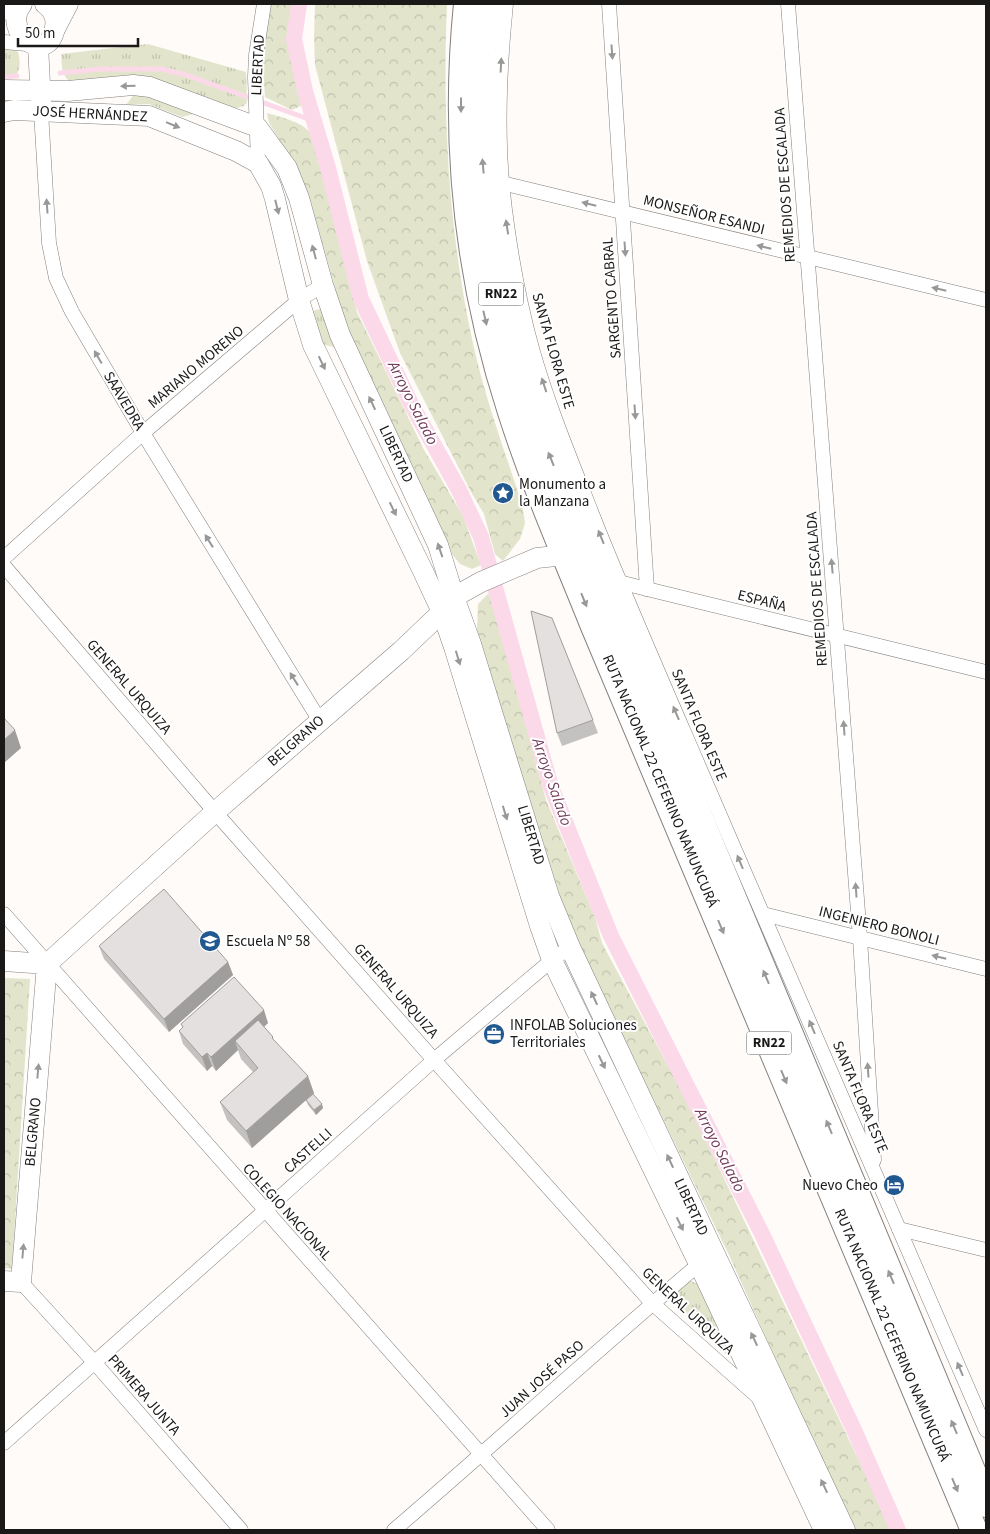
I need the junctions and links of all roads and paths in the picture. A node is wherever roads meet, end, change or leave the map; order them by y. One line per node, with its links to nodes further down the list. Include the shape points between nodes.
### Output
1 (45, 4): 10 (street, via 54,13)
2 (68, 4): 10 (street)
3 (264, 4): 17 (street, LIBERTAD, via 256,55)
4 (467, 4): 26 (highway, RUTA NACIONAL 22 CEFERINO NAMUNCURÁ / RN22, one-way to 26, via 461,108 465,186 474,261 490,338 511,411)
5 (486, 4): 29 (highway, RUTA NACIONAL 22 CEFERINO NAMUNCURÁ / RN22, one-way to 5, via 540,431 502,303 481,139 481,67)
6 (506, 4): 19 (street, SANTA FLORA ESTE, one-way to 6, via 500,97)
7 (609, 4): 20 (street, SARGENTO CABRAL, one-way to 20)
8 (788, 4): 21 (street, REMEDIOS DE ESCALADA)
9 (15, 8): 12 (street, via 12,28 17,38)
10 (55, 29): 12 (street, via 48,40)
11 (4, 42): 12 (street)
12 (32, 45): 14 (street, SAAVEDRA)
13 (4, 90): 14 (street, JOSÉ HERNÁNDEZ)
14 (41, 90): 16 (street, SAAVEDRA); 17 (street, JOSÉ HERNÁNDEZ, one-way to 14, via 150,87)
15 (4, 112): 16 (street, JOSÉ HERNÁNDEZ)
16 (41, 112): 18 (street, JOSÉ HERNÁNDEZ, one-way to 18, via 149,116); 25 (street, SAAVEDRA, one-way to 16, via 72,312 56,278 50,243)
17 (257, 120): 18 (street, LIBERTAD); 22 (street, LIBERTAD, one-way to 17, via 294,182 269,145)
18 (258, 163): 23 (street, LIBERTAD, one-way to 23, via 275,199)
19 (502, 183): 20 (street, MONSEÑOR ESANDI, one-way to 19); 30 (street, SANTA FLORA ESTE, one-way to 19, via 562,439 534,353 519,293)
20 (622, 212): 21 (street, MONSEÑOR ESANDI, one-way to 20); 31 (street, SARGENTO CABRAL, one-way to 31)
21 (807, 257): 24 (street, MONSEÑOR ESANDI, one-way to 21); 33 (street, REMEDIOS DE ESCALADA, one-way to 21)
22 (323, 284): 23 (street, MARIANO MORENO); 32 (street, LIBERTAD, one-way to 22, via 438,545 340,335)
23 (300, 300): 25 (street, MARIANO MORENO); 32 (street, LIBERTAD, one-way to 32, via 313,345)
24 (986, 300)
25 (143, 433): 27 (street, MARIANO MORENO); 35 (street, SAAVEDRA, one-way to 25)
26 (565, 555): 29 (street, ESPAÑA, via 579,558); 32 (street, BELGRANO, via 537,558 505,571 481,582); 65 (highway, RUTA NACIONAL 22 CEFERINO NAMUNCURÁ / RN22, one-way to 65)
27 (4, 558)
28 (4, 566): 36 (street, GENERAL URQUIZA)
29 (596, 569): 30 (street, ESPAÑA); 59 (highway, RUTA NACIONAL 22 CEFERINO NAMUNCURÁ / RN22, one-way to 29)
30 (619, 582): 31 (street, ESPAÑA); 38 (street, SANTA FLORA ESTE, one-way to 30)
31 (647, 589): 33 (street, ESPAÑA)
32 (448, 604): 35 (street, BELGRANO, via 401,651); 40 (street, LIBERTAD, via 472,644 549,896); 41 (street, LIBERTAD, one-way to 41, via 454,647)
33 (837, 636): 34 (street, ESPAÑA); 39 (street, REMEDIOS DE ESCALADA, one-way to 33)
34 (986, 672)
35 (320, 721): 36 (street, BELGRANO)
36 (215, 812): 43 (street, BELGRANO); 45 (street, GENERAL URQUIZA)
37 (4, 914): 43 (street, COLEGIO NACIONAL)
38 (763, 914): 39 (street, INGENIERO BONOLI); 46 (street, SANTA FLORA ESTE, one-way to 38)
39 (860, 938): 44 (street, INGENIERO BONOLI, one-way to 39); 46 (street, REMEDIOS DE ESCALADA, one-way to 39)
40 (570, 947): 41 (street, CASTELLI); 50 (street, LIBERTAD, one-way to 40)
41 (552, 960): 45 (street, CASTELLI); 50 (street, LIBERTAD, one-way to 50)
42 (4, 962): 43 (street)
43 (47, 964): 47 (street, COLEGIO NACIONAL); 51 (street, BELGRANO, one-way to 43)
44 (986, 969)
45 (434, 1060): 47 (street, CASTELLI); 52 (street, GENERAL URQUIZA)
46 (874, 1171): 48 (street, SANTA FLORA ESTE)
47 (264, 1210): 53 (street, CASTELLI); 58 (street, COLEGIO NACIONAL)
48 (900, 1229): 49 (street); 56 (street, SANTA FLORA ESTE, one-way to 48)
49 (986, 1250)
50 (706, 1258): 52 (street, JUAN JOSÉ PASO); 54 (street, LIBERTAD); 55 (street, LIBERTAD, one-way to 50)
51 (12, 1282): 53 (street, PRIMERA JUNTA)
52 (652, 1303): 54 (street, GENERAL URQUIZA); 58 (street, JUAN JOSÉ PASO)
53 (94, 1362): 57 (street, CASTELLI); 60 (street, PRIMERA JUNTA)
54 (761, 1400): 55 (street, GENERAL URQUIZA); 63 (street, LIBERTAD)
55 (788, 1411): 64 (street, LIBERTAD, one-way to 55)
56 (986, 1430)
57 (4, 1443)
58 (482, 1454): 61 (street, JUAN JOSÉ PASO); 62 (street, COLEGIO NACIONAL)
59 (986, 1504)
60 (241, 1530)
61 (394, 1530)
62 (548, 1530)
63 (824, 1530)
64 (845, 1530)
65 (974, 1530)

